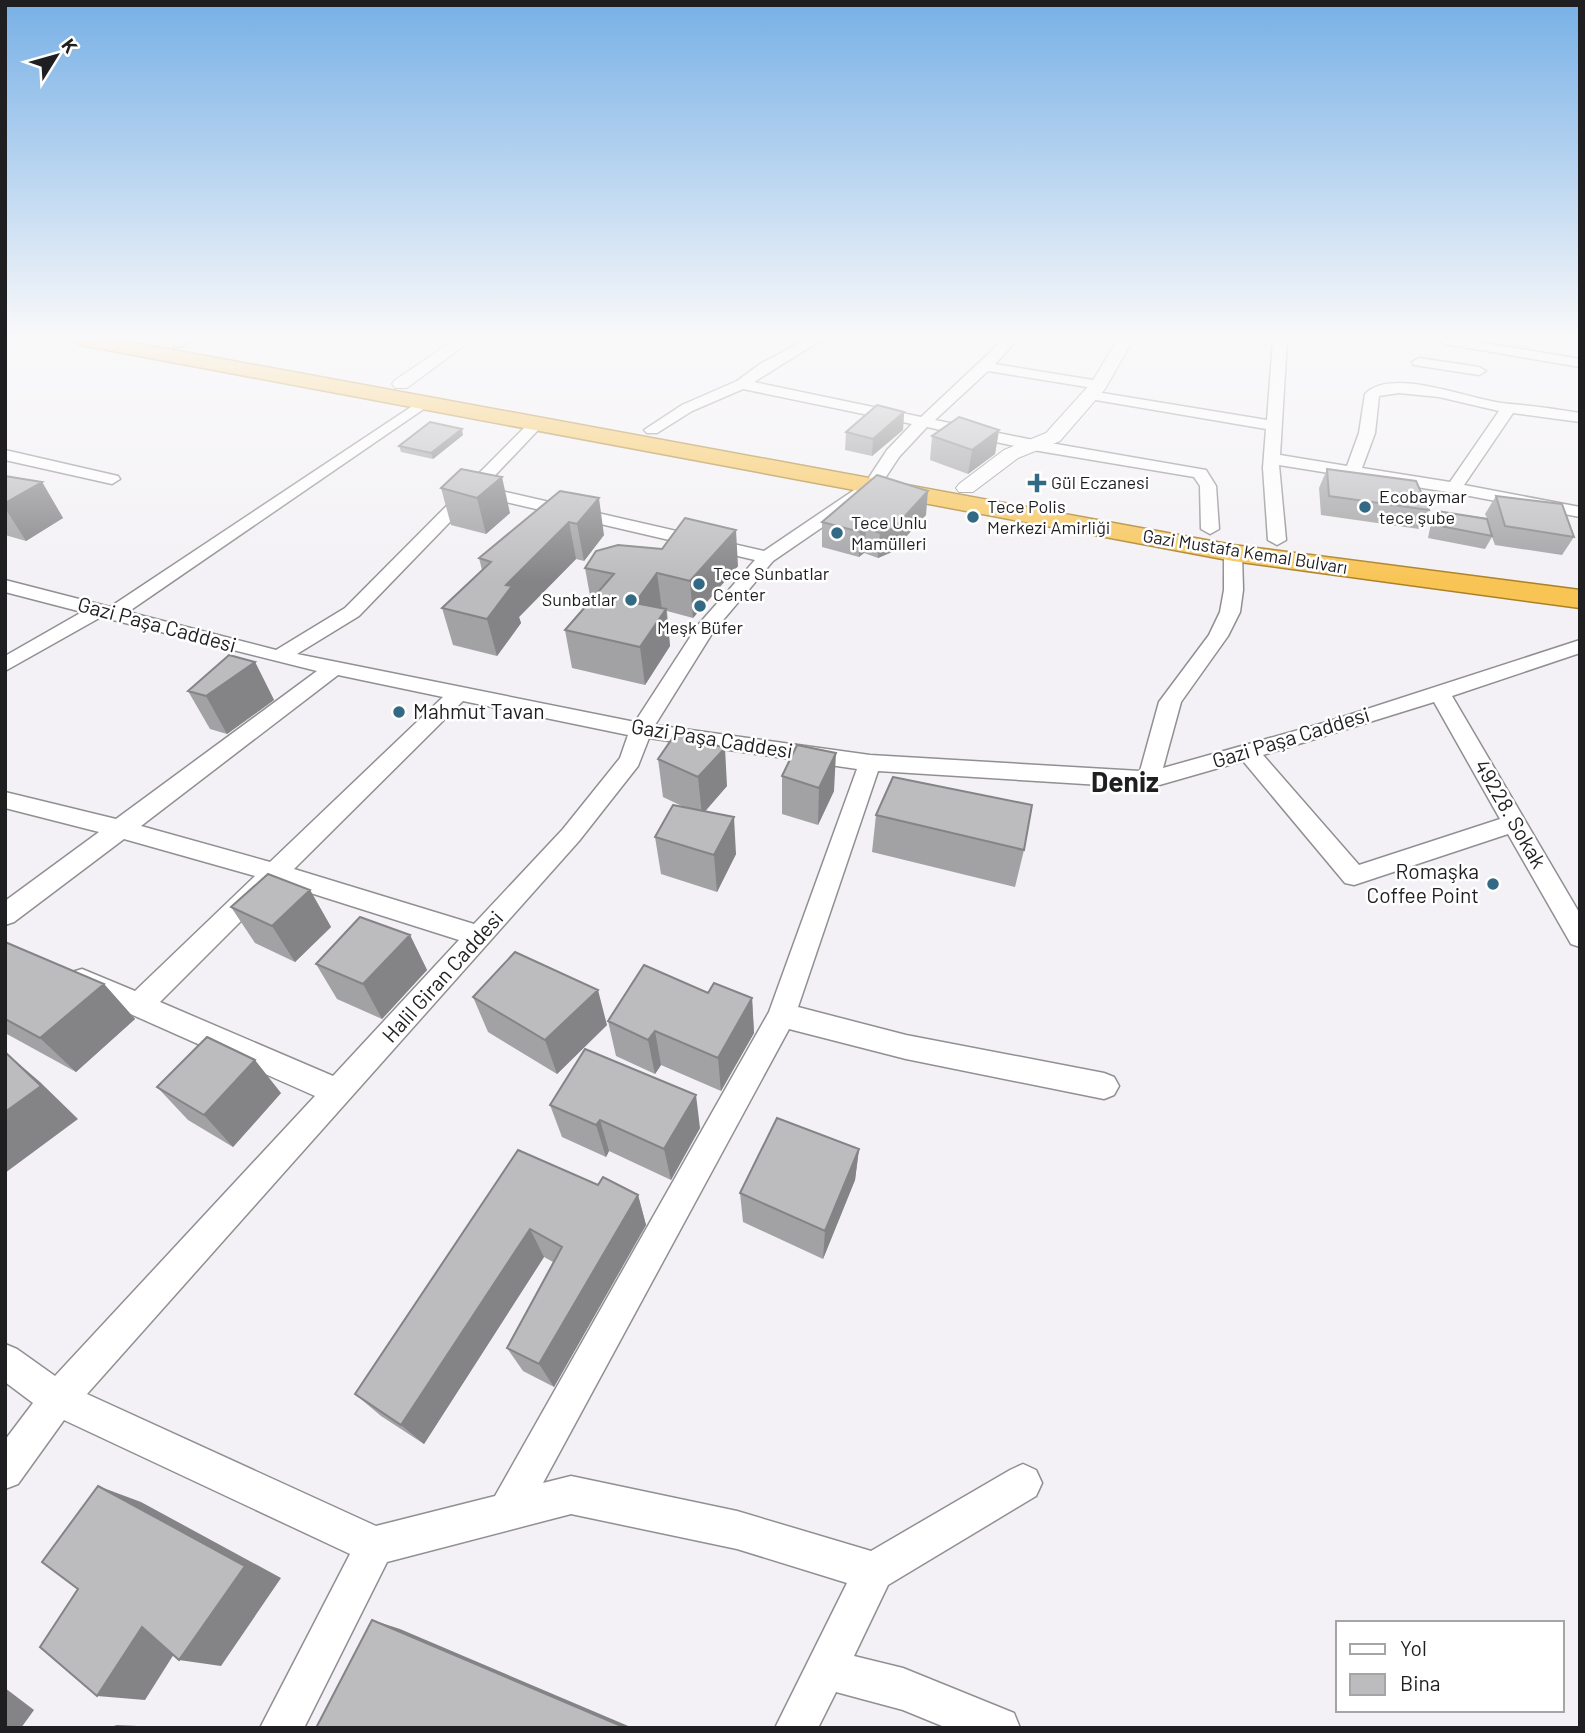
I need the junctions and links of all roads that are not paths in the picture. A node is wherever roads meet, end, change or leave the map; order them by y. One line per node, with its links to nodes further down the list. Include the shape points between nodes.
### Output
1 (396, 421): 33 (street)
2 (514, 421): 13 (highway, Gazi Mustafa Kemal Bulvarı)
3 (602, 421): 15 (highway, Gazi Mustafa Kemal Bulvarı)
4 (667, 421): 15 (street)
5 (912, 421): 12 (street)
6 (924, 421): 12 (street, Halil Giran Caddesi)
7 (1068, 421): 16 (street, via 1053,438)
8 (1249, 421): 14 (street)
9 (1274, 421): 14 (street)
10 (1369, 421): 19 (street)
11 (1497, 421): 23 (street)
12 (922, 423): 16 (street); 20 (street, Halil Giran Caddesi)
13 (535, 425): 20 (highway, Gazi Mustafa Kemal Bulvarı); 24 (street)
14 (1274, 426): 18 (street)
15 (652, 430): 20 (highway, Gazi Mustafa Kemal Bulvarı)
16 (1033, 445): 22 (street, via 1011,454); 26 (street, via 1200,473 1208,486)
17 (5, 455): 21 (street)
18 (1272, 458): 19 (street); 27 (street)
19 (1353, 471): 23 (street)
20 (876, 478): 22 (highway, Gazi Mustafa Kemal Bulvarı); 28 (highway, Gazi Mustafa Kemal Bulvarı); 29 (street, Halil Giran Caddesi)
21 (111, 479)
22 (965, 488): 26 (highway, Gazi Mustafa Kemal Bulvarı)
23 (1454, 488): 25 (street)
24 (472, 489): 29 (street); 35 (street, via 352,612)
25 (1580, 512)
26 (1210, 529): 27 (highway, Gazi Mustafa Kemal Bulvarı)
27 (1277, 540): 30 (highway, Gazi Mustafa Kemal Bulvarı)
28 (1233, 553): 32 (highway, Gazi Mustafa Kemal Bulvarı); 43 (street, via 1230,612 1169,705)
29 (767, 557): 40 (street, Halil Giran Caddesi, via 705,629)
30 (1580, 582)
31 (5, 586): 33 (street, Gazi Paşa Caddesi)
32 (1580, 599)
33 (108, 611): 35 (street, Gazi Paşa Caddesi); 36 (street)
34 (1580, 646): 38 (street, Gazi Paşa Caddesi)
35 (279, 657): 37 (street, Gazi Paşa Caddesi)
36 (5, 665)
37 (335, 668): 39 (street, Gazi Paşa Caddesi); 46 (street)
38 (1439, 691): 41 (street, Gazi Paşa Caddesi); 45 (street, 49228. Sokak)
39 (460, 693): 40 (street, Gazi Paşa Caddesi); 47 (street)
40 (641, 730): 42 (street, Gazi Paşa Caddesi); 50 (street, Halil Giran Caddesi, via 630,761)
41 (1248, 752): 43 (street, Gazi Paşa Caddesi); 45 (street, via 1354,876)
42 (870, 763): 43 (street, Gazi Paşa Caddesi); 53 (street)
43 (1149, 780)
44 (5, 800): 46 (street)
45 (1514, 823): 49 (street, 49228. Sokak)
46 (122, 828): 47 (street); 48 (street)
47 (276, 871): 50 (street); 52 (street)
48 (5, 915)
49 (1577, 927)
50 (479, 936): 55 (street, Halil Giran Caddesi)
51 (54, 967): 52 (street)
52 (139, 1005): 55 (street)
53 (782, 1015): 54 (street, via 906,1046); 60 (street)
54 (1104, 1086)
55 (338, 1092): 57 (street, Halil Giran Caddesi)
56 (5, 1361): 57 (street)
57 (58, 1399): 58 (street, Halil Giran Caddesi); 61 (street)
58 (5, 1471)
59 (1023, 1483): 62 (street)
60 (507, 1512): 61 (street); 62 (street, via 571,1495 737,1530)
61 (375, 1546): 64 (street)
62 (874, 1571): 63 (street)
63 (825, 1669): 65 (street); 66 (street, via 903,1689)
64 (281, 1728)
65 (796, 1728)
66 (999, 1728)

